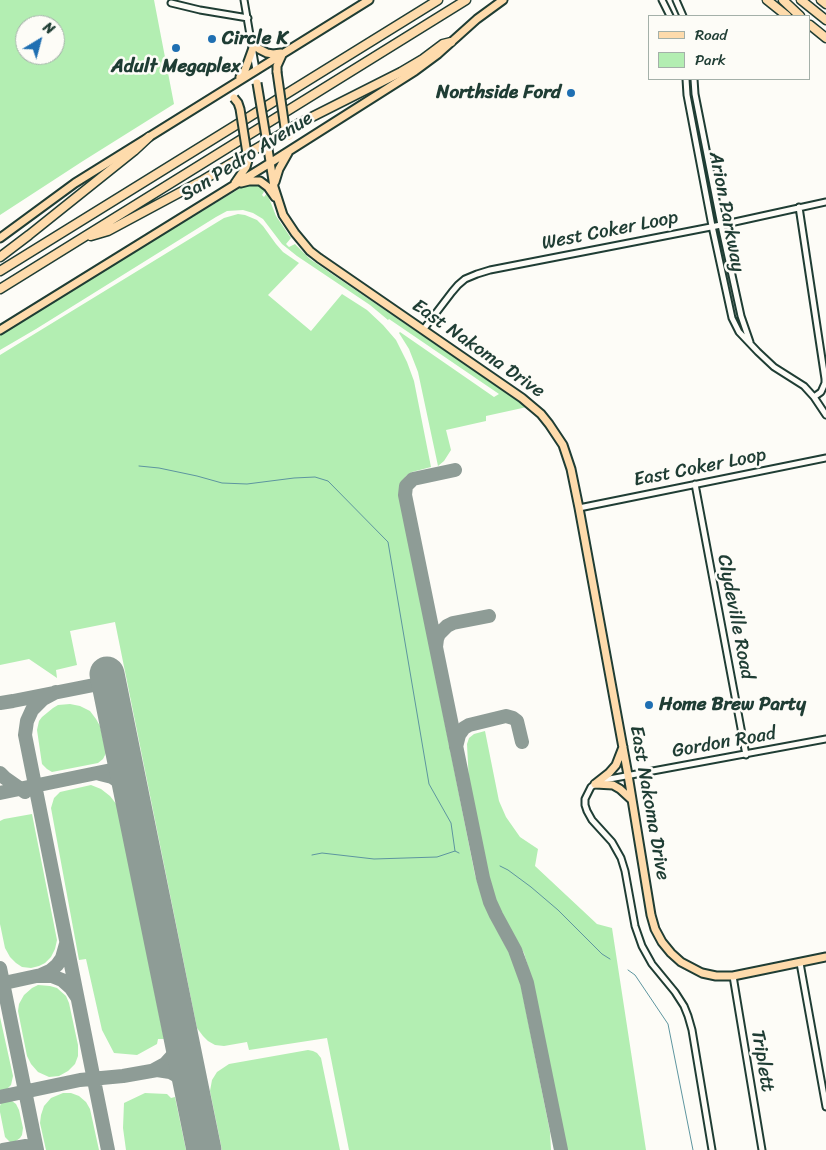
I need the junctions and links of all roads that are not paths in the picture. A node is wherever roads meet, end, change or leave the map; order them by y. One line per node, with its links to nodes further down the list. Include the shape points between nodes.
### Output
1 (369, 0): 25 (main road)
2 (438, 0): 47 (highway)
3 (466, 0): 45 (highway)
4 (502, 0): 23 (main road, San Pedro Avenue)
5 (662, 0): 14 (street)
6 (676, 0): 15 (street)
7 (767, 0): 16 (highway)
8 (783, 0): 17 (highway)
9 (801, 0): 19 (highway)
10 (821, 0): 13 (highway)
11 (245, 1): 18 (street, East Nakoma Drive)
12 (171, 3): 18 (street)
13 (826, 4)
14 (670, 15)
15 (683, 15)
16 (786, 15)
17 (799, 15)
18 (248, 18): 24 (street, East Nakoma Drive)
19 (826, 20)
20 (811, 26): 22 (highway)
21 (811, 30): 22 (highway)
22 (826, 38)
23 (451, 42): 34 (main road, San Pedro Avenue, via 415,71); 45 (highway, via 401,72 298,124 187,189 108,231)
24 (252, 45): 25 (main road, via 267,53); 26 (street, East Nakoma Drive); 29 (main road, via 244,72)
25 (284, 53): 26 (main road); 34 (main road, bridge, via 277,72 286,128 295,140)
26 (256, 70): 29 (main road); 36 (main road, East Nakoma Drive, bridge)
27 (686, 80): 32 (street, Arion Parkway)
28 (694, 80): 31 (street, Arion Parkway)
29 (234, 83): 30 (main road)
30 (216, 95): 33 (main road); 37 (main road, bridge, via 234,98 240,109 248,160)
31 (699, 110): 32 (street); 42 (street, Arion Parkway)
32 (690, 112): 43 (street, Arion Parkway)
33 (149, 136): 44 (main road, via 70,186); 46 (highway)
34 (305, 140): 35 (main road, San Pedro Avenue)
35 (292, 148): 36 (main road, San Pedro Avenue); 38 (main road, via 282,163)
36 (270, 162): 37 (main road, San Pedro Avenue); 38 (main road, East Nakoma Drive)
37 (233, 185): 39 (main road, via 249,180 260,181); 49 (main road, San Pedro Avenue)
38 (274, 187): 39 (main road, East Nakoma Drive)
39 (278, 201): 50 (main road, East Nakoma Drive, via 288,224 310,251)
40 (826, 202): 41 (street, West Coker Loop)
41 (799, 207): 42 (street, West Coker Loop); 52 (street, via 825,379 821,392)
42 (721, 225): 43 (street, West Coker Loop); 51 (street, Arion Parkway, via 741,316)
43 (712, 226): 50 (street, West Coker Loop, via 477,274 458,285); 51 (street, Arion Parkway, via 732,318)
44 (0, 238)
45 (79, 240): 48 (highway)
46 (0, 256)
47 (0, 271)
48 (0, 289)
49 (0, 330)
50 (423, 330): 56 (main road, East Nakoma Drive, via 541,414 567,457)
51 (751, 345): 52 (street, Arion Parkway)
52 (814, 397): 53 (street, Arion Parkway)
53 (826, 415)
54 (826, 458): 55 (street, East Coker Loop)
55 (695, 484): 56 (street, East Coker Loop); 59 (street, Clydeville Road)
56 (579, 508): 58 (main road, East Nakoma Drive)
57 (826, 739): 59 (street, Gordon Road)
58 (623, 747): 60 (main road, East Nakoma Drive); 61 (main road, via 616,765)
59 (746, 755): 60 (street, Gordon Road)
60 (628, 775): 61 (street, Gordon Road); 62 (main road, East Nakoma Drive)
61 (595, 784): 62 (main road, via 613,785); 67 (street, via 585,799 587,811 621,858 642,946 688,1016)
62 (632, 801): 65 (main road, East Nakoma Drive, via 651,915 663,944 670,954 695,970 716,976)
63 (826, 957): 64 (main road)
64 (800, 963): 65 (main road); 66 (street)
65 (733, 976): 68 (street, Triplett)
66 (826, 1107)
67 (712, 1150)
68 (762, 1150)

